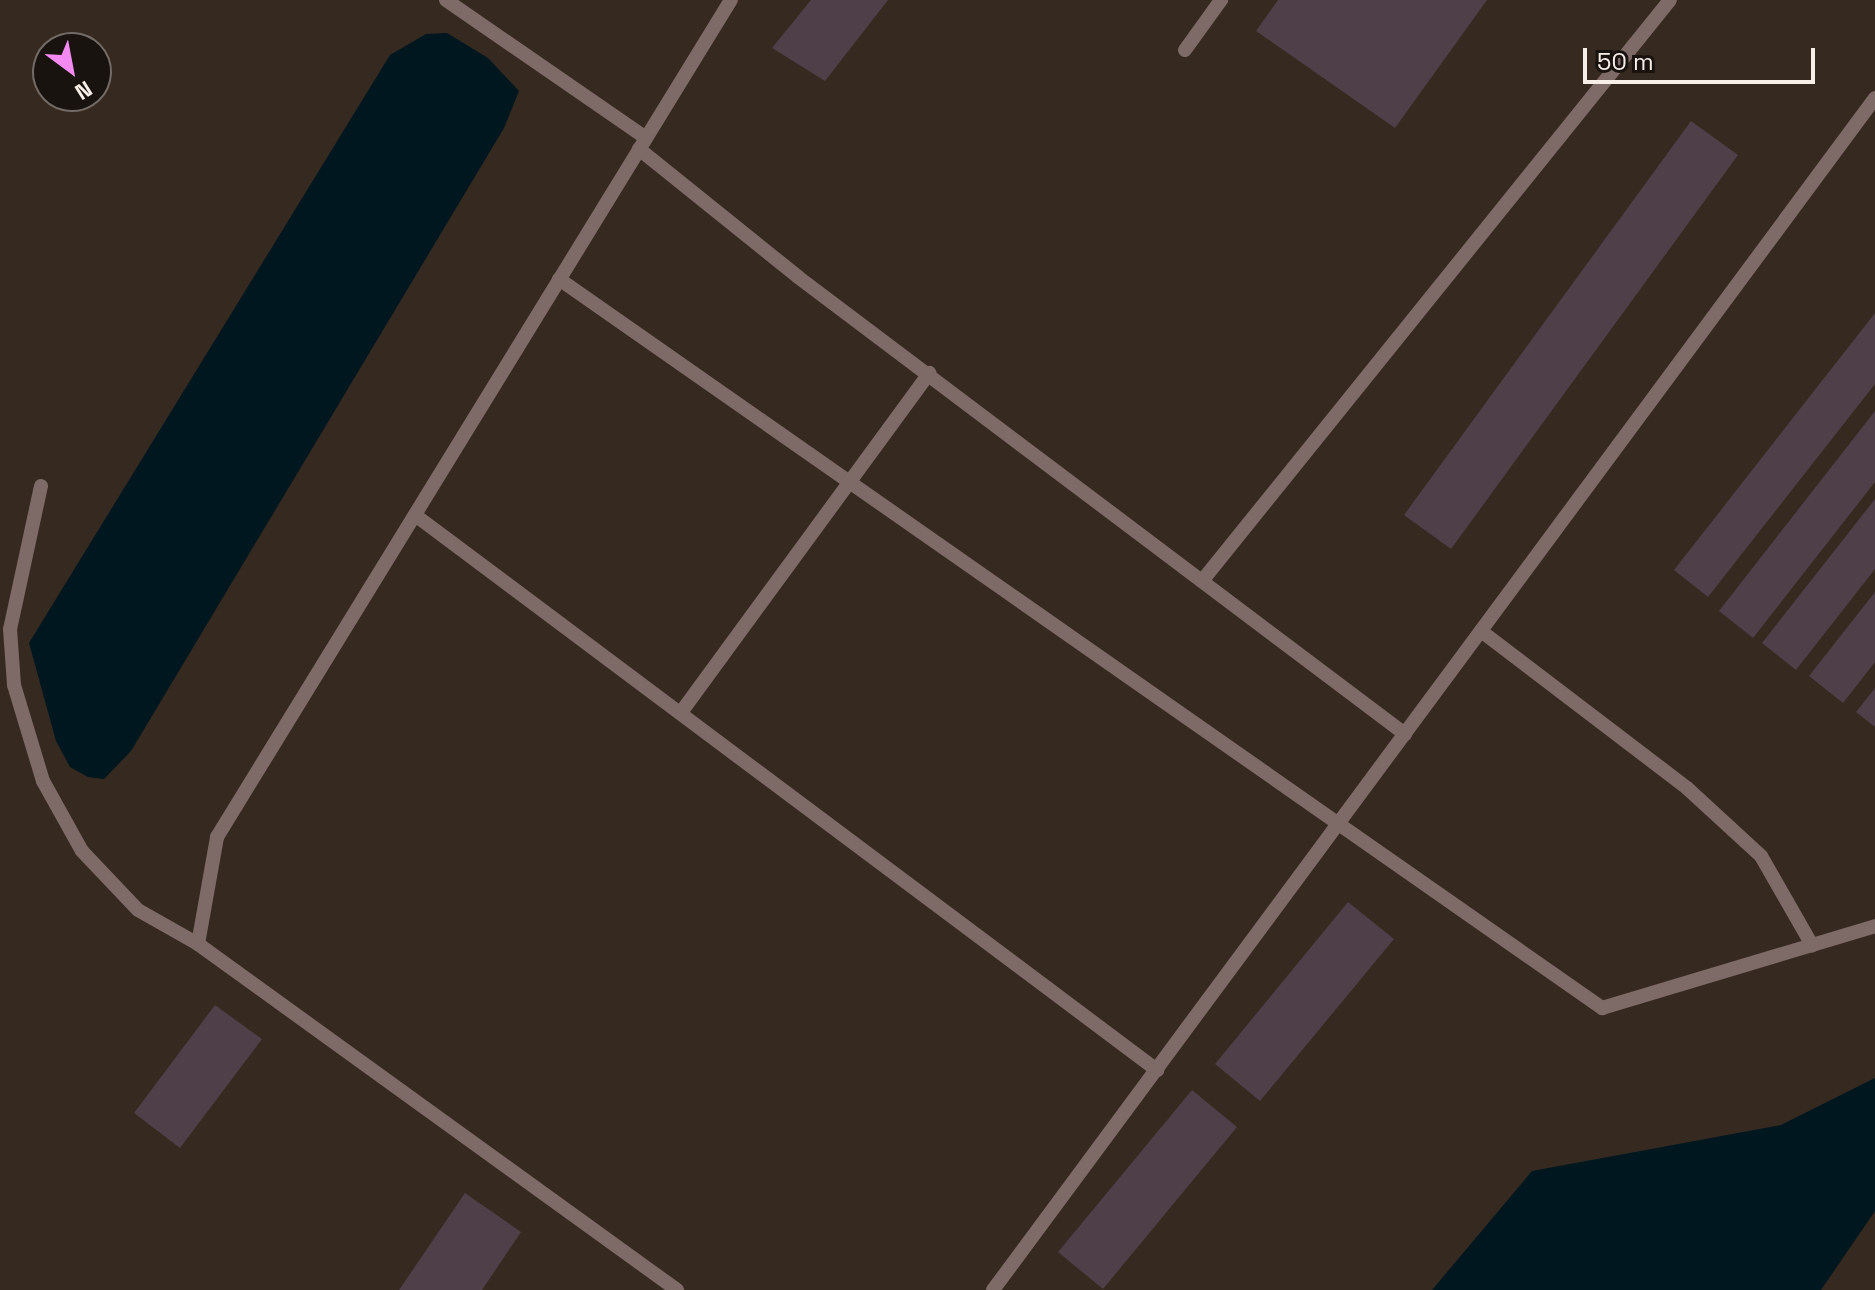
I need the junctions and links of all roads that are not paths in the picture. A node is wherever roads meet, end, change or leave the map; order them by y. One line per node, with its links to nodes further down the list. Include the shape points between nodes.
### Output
1 (446, 0): 7 (lane)
2 (731, 0): 7 (lane)
3 (1221, 0): 5 (lane)
4 (1670, 0): 13 (lane)
5 (1185, 50)
6 (1875, 98): 14 (lane)
7 (643, 144): 8 (lane); 9 (lane)
8 (559, 279): 10 (lane); 12 (lane)
9 (929, 373): 10 (lane); 13 (lane)
10 (851, 483): 15 (lane); 17 (lane)
11 (41, 486): 19 (lane, via 10,629 25,732 82,851 138,910)
12 (415, 515): 15 (lane); 19 (lane, via 217,837)
13 (1202, 581): 16 (lane)
14 (1481, 631): 16 (lane); 20 (lane, via 1687,788 1761,856)
15 (682, 711): 21 (lane)
16 (1405, 734): 17 (lane)
17 (1339, 824): 20 (lane, via 1602,1008); 21 (lane)
18 (1875, 926): 20 (lane)
19 (198, 944): 22 (lane)
20 (1812, 945)
21 (1157, 1070): 23 (lane)
22 (677, 1290)
23 (993, 1290)

